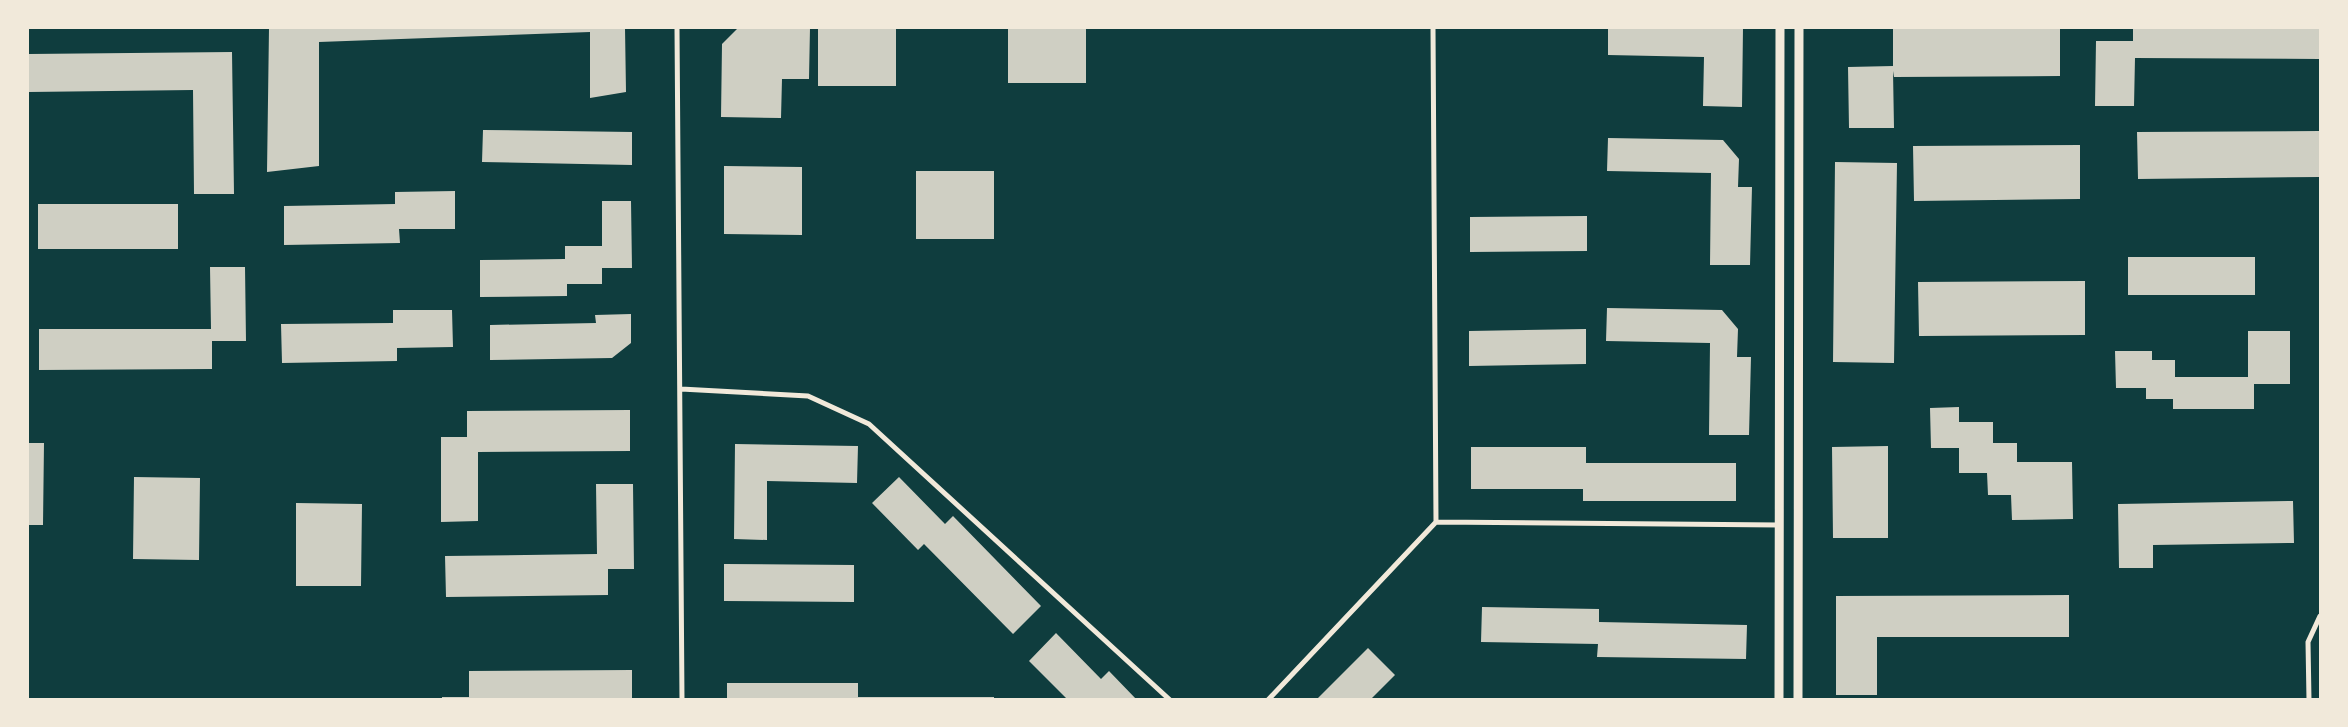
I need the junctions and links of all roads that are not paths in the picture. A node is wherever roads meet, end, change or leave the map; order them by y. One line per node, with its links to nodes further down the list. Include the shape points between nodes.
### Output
1 (677, 28): 5 (street)
2 (1433, 28): 6 (street)
3 (1780, 28): 7 (street)
4 (1799, 28): 13 (street)
5 (681, 389): 9 (street); 10 (street, via 808,396 869,424)
6 (1436, 522): 7 (street); 11 (street)
7 (1779, 525): 12 (street)
8 (2320, 616): 14 (street, via 2308,642)
9 (682, 700)
10 (1170, 700)
11 (1268, 700)
12 (1779, 700)
13 (1798, 700)
14 (2309, 700)

